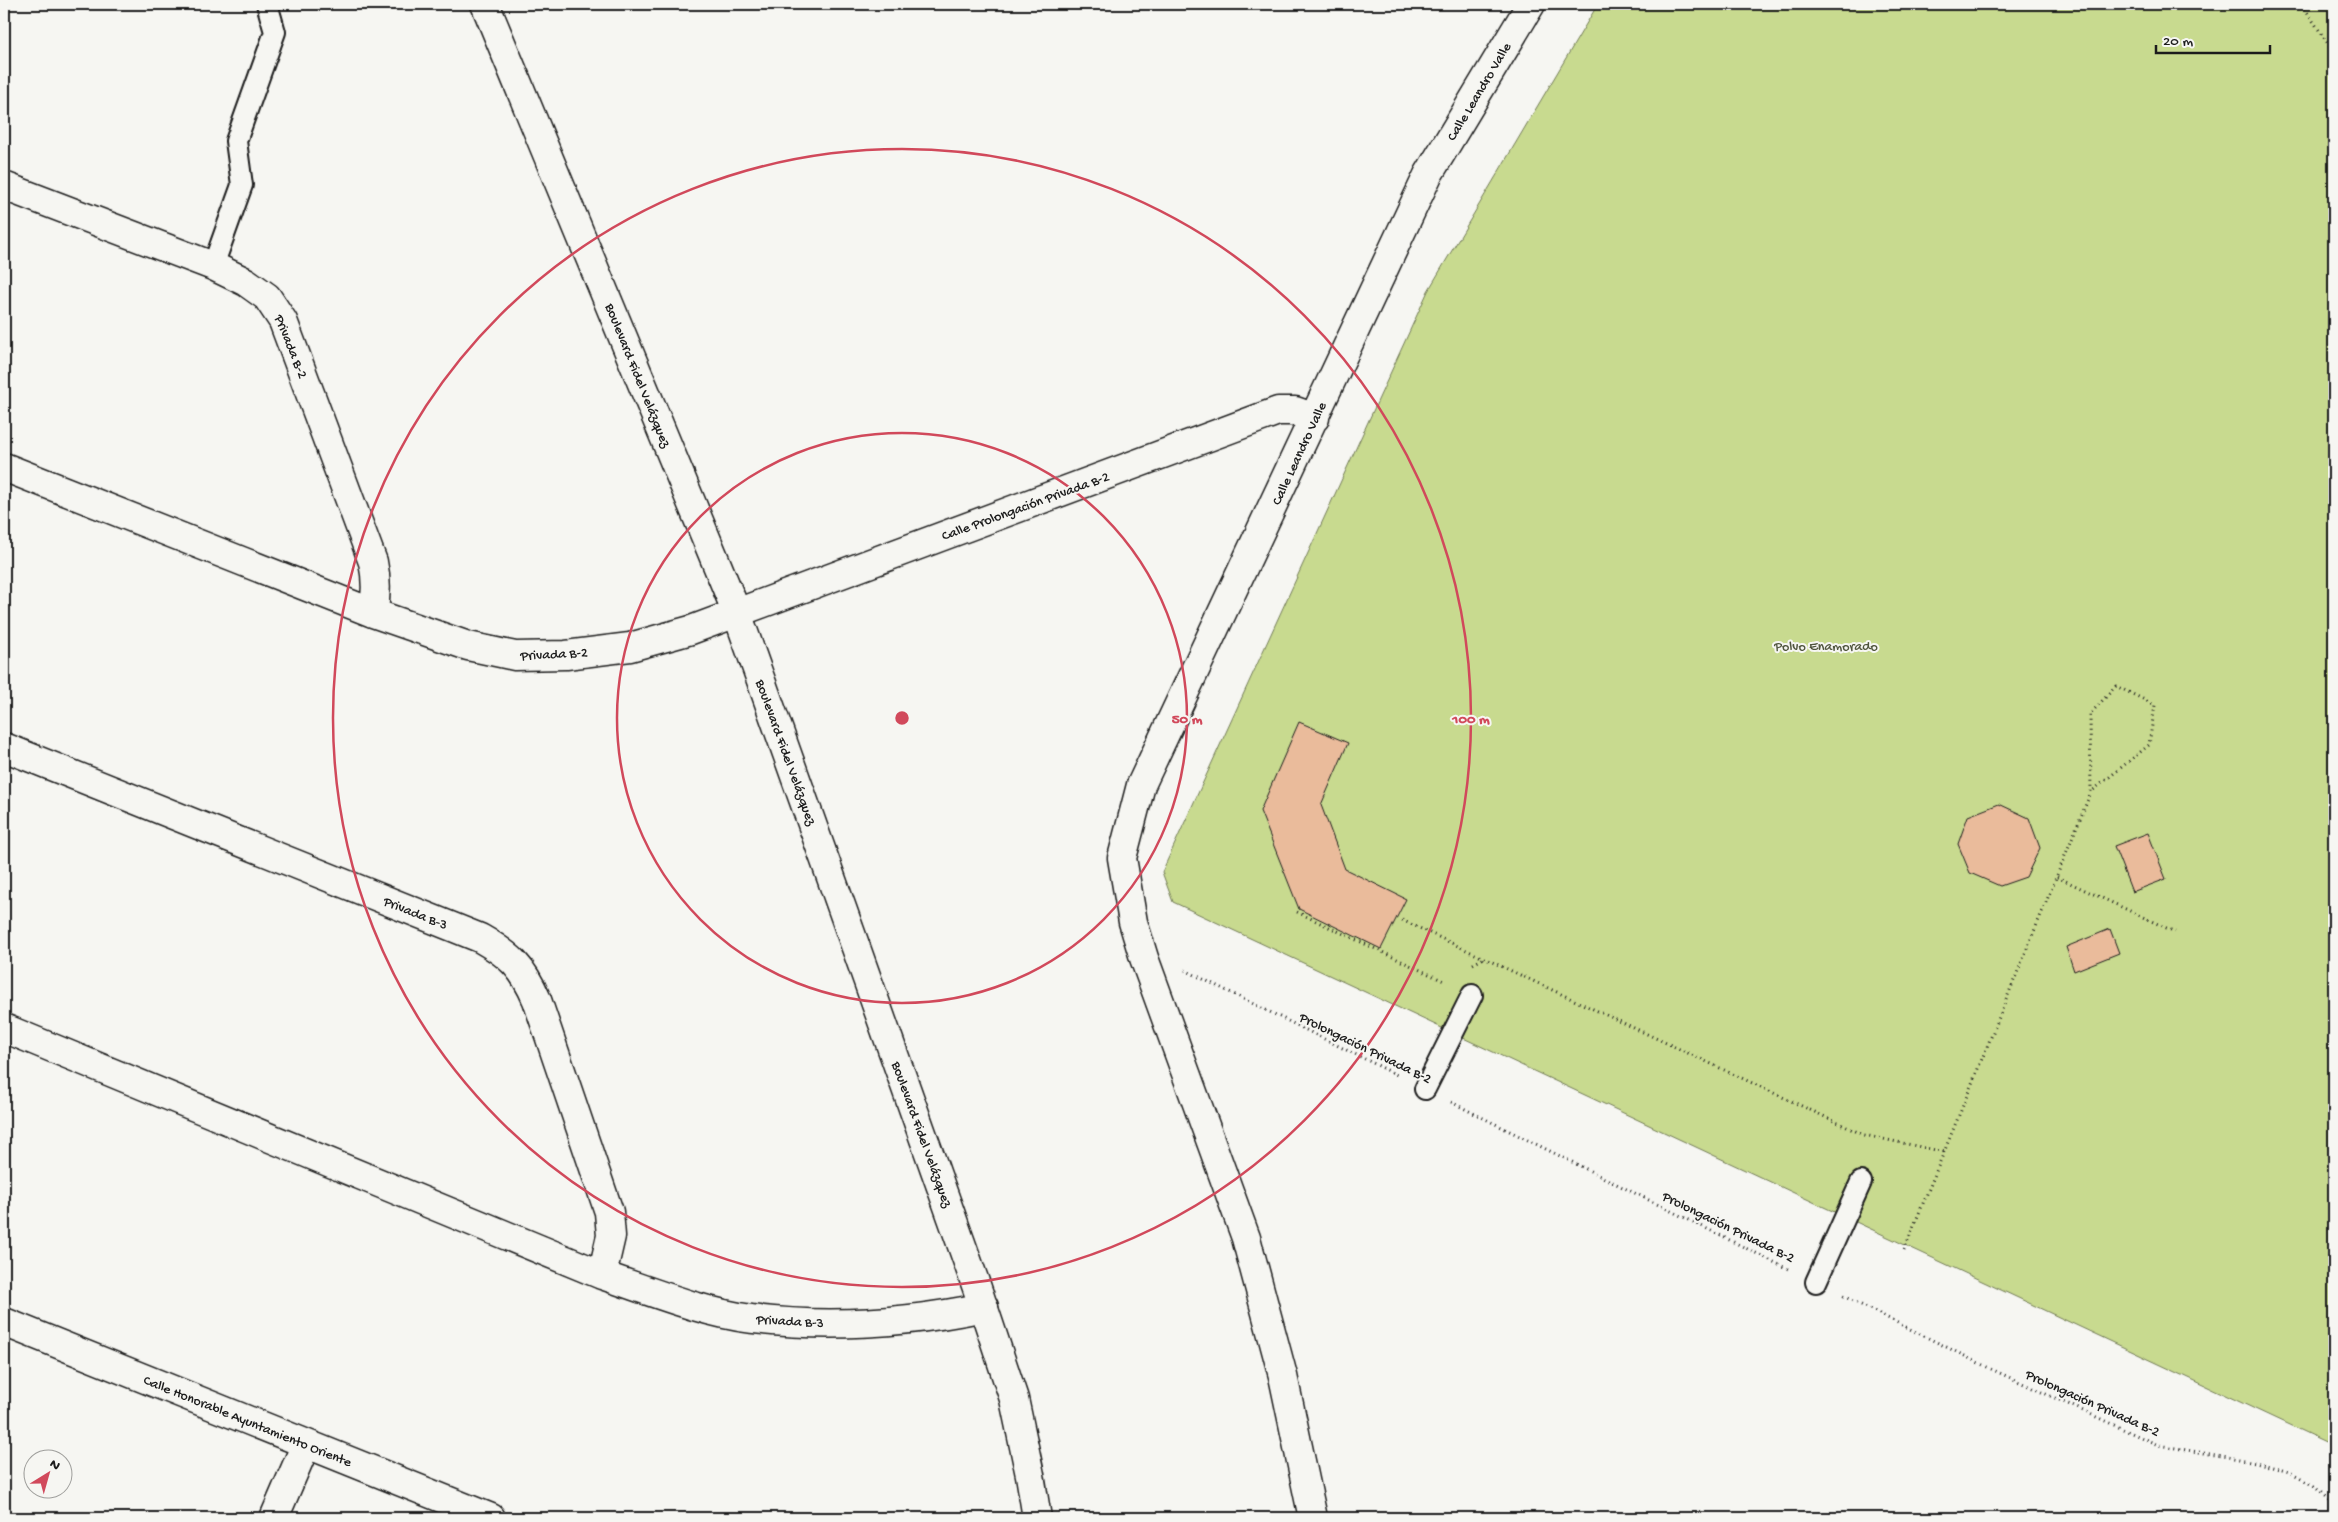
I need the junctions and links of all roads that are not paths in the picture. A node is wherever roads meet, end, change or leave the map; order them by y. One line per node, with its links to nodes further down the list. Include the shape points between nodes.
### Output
1 (267, 4): 5 (lane, via 275,32 236,141 242,185)
2 (485, 4): 9 (street, Boulevard Fidel Velázquez)
3 (1531, 4): 6 (street, Calle Leandro Valle, via 1428,175)
4 (4, 186): 5 (street, Privada B-2)
5 (213, 266): 8 (street, Privada B-2, via 246,282 267,297 283,320 373,562 377,578)
6 (1315, 418): 9 (street, Calle Prolongación Privada B-2, via 1295,411 1278,411); 23 (street, Calle Leandro Valle, via 1142,785 1122,858 1133,922 1246,1238 1283,1376)
7 (4, 467): 8 (street, Privada B-2)
8 (373, 613): 9 (street, Privada B-2, via 468,646 515,656 566,655 630,647)
9 (737, 613): 17 (street, Boulevard Fidel Velázquez)
10 (4, 747): 15 (street, Privada B-3, via 471,934 503,951 519,966 537,1000 609,1212 611,1236)
11 (1472, 996): 13 (lane)
12 (4, 1028): 15 (street, Privada B-3)
13 (1425, 1089)
14 (1861, 1182): 16 (lane)
15 (602, 1275): 17 (street, Privada B-3, via 692,1305 751,1318 811,1323 888,1322)
16 (1816, 1282)
17 (984, 1307): 22 (street, Boulevard Fidel Velázquez, via 1014,1399)
18 (4, 1322): 19 (street, Calle Honorable Ayuntamiento Oriente)
19 (306, 1444): 20 (street); 21 (street, Calle Honorable Ayuntamiento Oriente)
20 (274, 1518)
21 (491, 1518)
22 (1037, 1518)
23 (1313, 1518)

